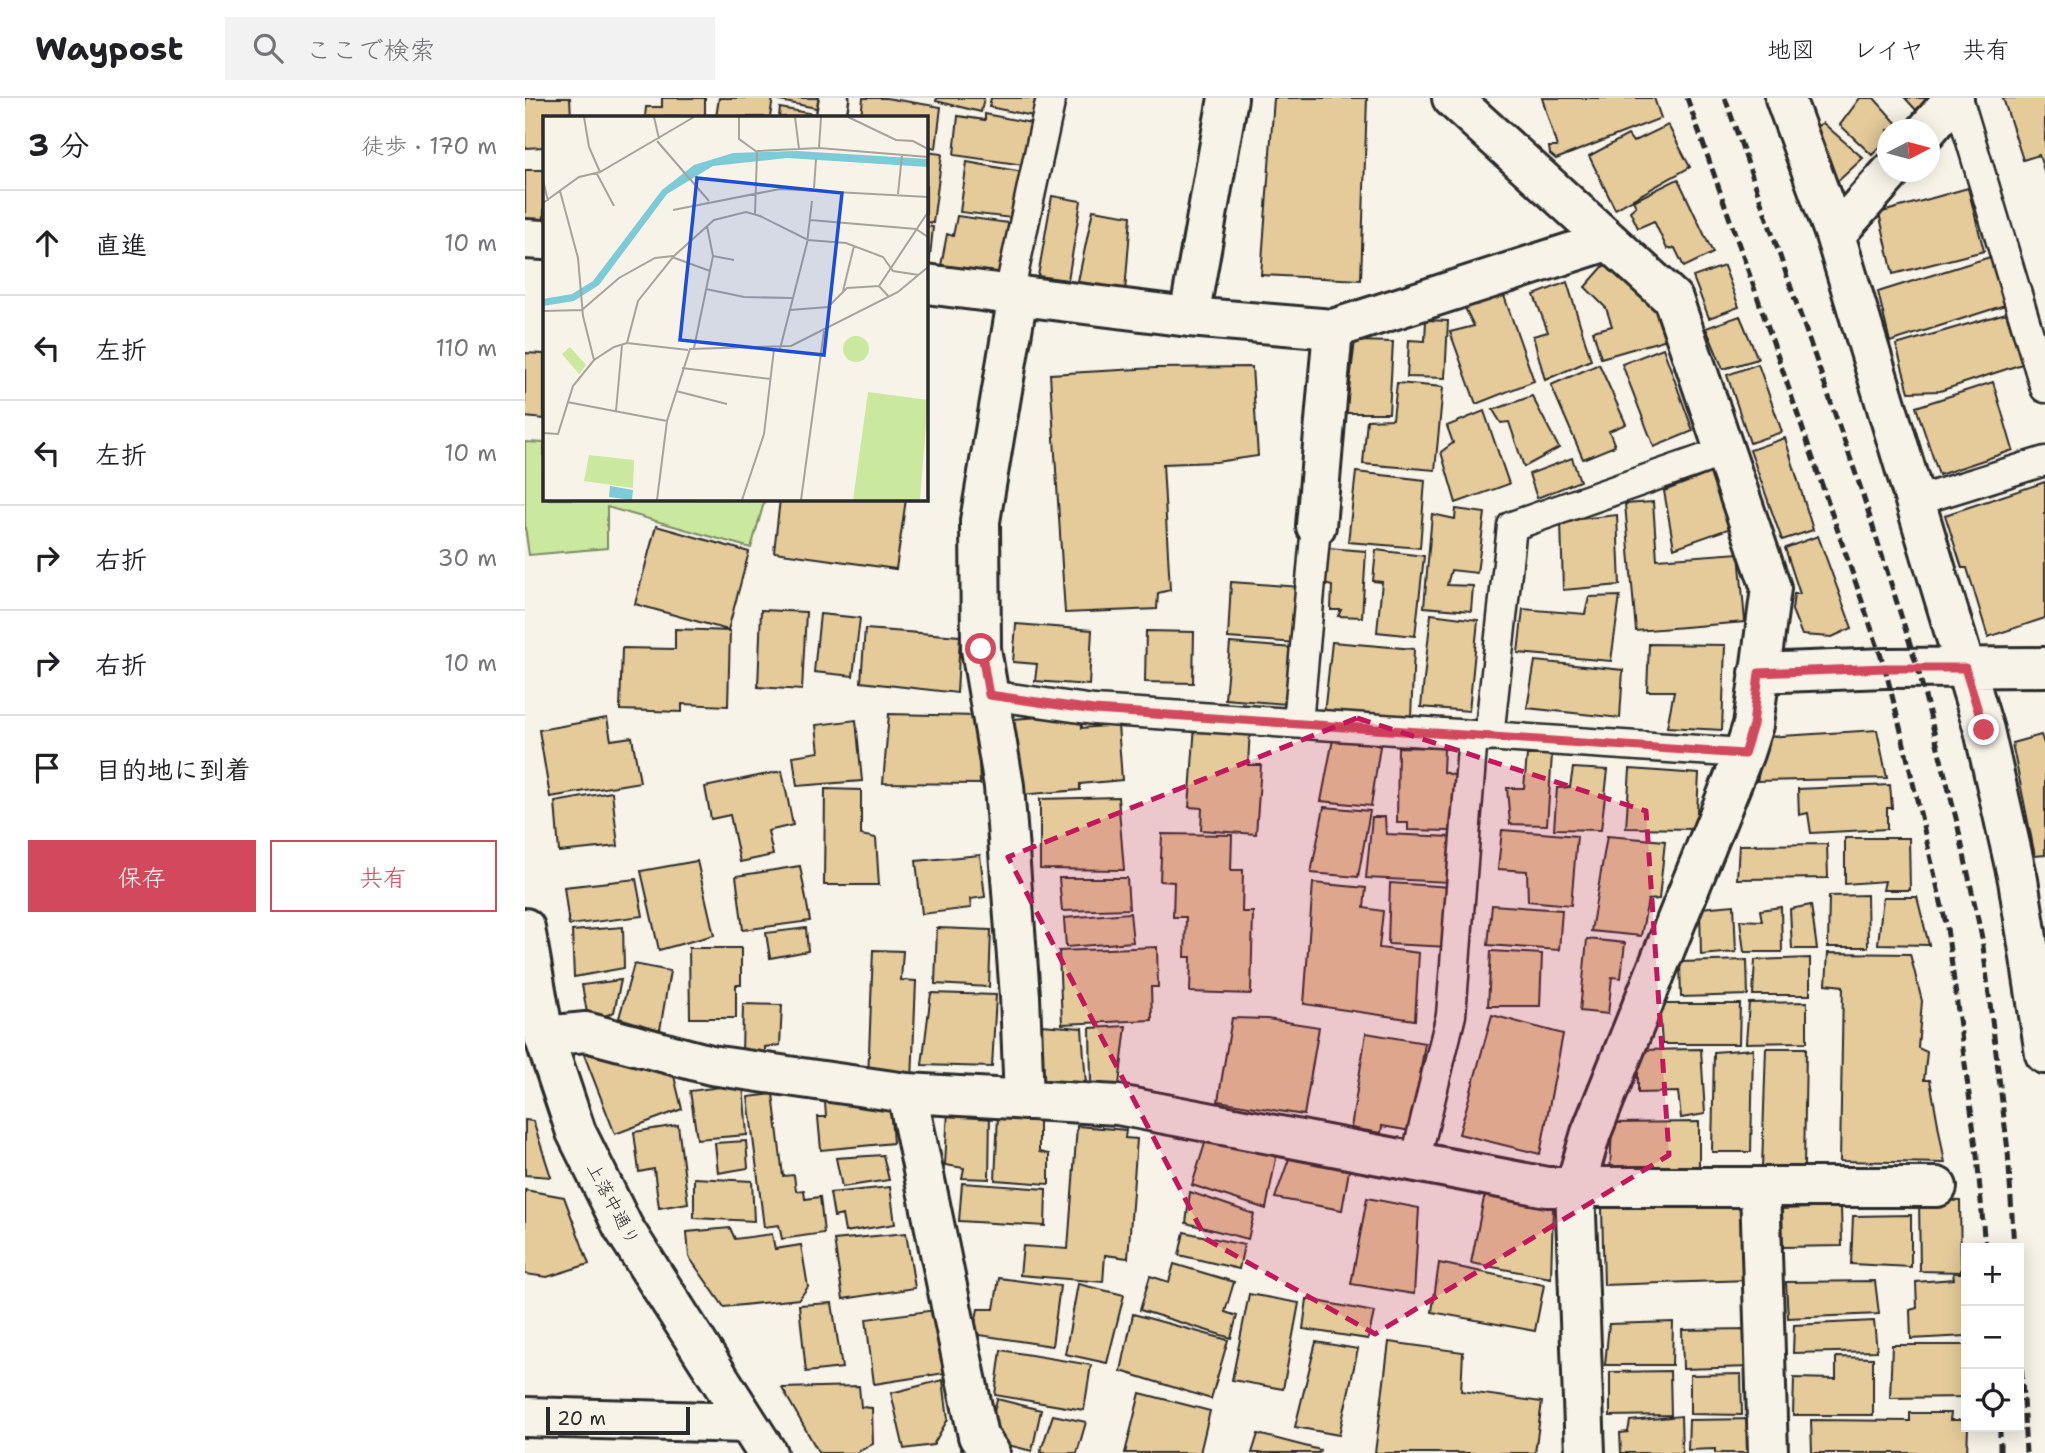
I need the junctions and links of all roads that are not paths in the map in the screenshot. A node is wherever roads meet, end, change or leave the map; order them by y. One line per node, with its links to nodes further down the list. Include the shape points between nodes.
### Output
1 (834, 98): 7 (lane)
2 (1051, 98): 15 (lane)
3 (1227, 98): 16 (street)
4 (1452, 98): 13 (street)
5 (1785, 98): 10 (street)
6 (1956, 98): 8 (street); 18 (lane)
7 (831, 116)
8 (1937, 119)
9 (1882, 182): 10 (street)
10 (1835, 235): 21 (street)
11 (525, 239): 12 (street)
12 (543, 240)
13 (1607, 241): 17 (street); 19 (street, via 1673,299)
14 (927, 284): 15 (street)
15 (1014, 295): 16 (street); 26 (street, via 980,521 981,649)
16 (1189, 317): 17 (street)
17 (1333, 329): 22 (street)
18 (2045, 388)
19 (1724, 452): 25 (street, via 1772,588); 28 (lane, via 1511,526)
20 (2045, 461): 21 (lane)
21 (1916, 501): 24 (street)
22 (1316, 526): 27 (lane)
23 (2045, 667): 24 (street)
24 (1965, 668): 25 (street); 33 (street, via 2018,880)
25 (1759, 673): 29 (street, via 1753,725)
26 (989, 695): 27 (lane, via 1094,710); 35 (street, via 1004,786)
27 (1298, 723): 28 (lane)
28 (1481, 736): 29 (lane); 36 (lane, via 1451,1015)
29 (1744, 754): 37 (street, via 1591,1133)
30 (525, 928): 31 (street, 上落中通り)
31 (530, 984): 32 (street, 上落中通り)
32 (544, 1036): 34 (street, via 586,1032 711,1065); 41 (street, 上落中通り, via 576,1132 623,1227)
33 (2045, 1054)
34 (907, 1093): 35 (street); 42 (street)
35 (1024, 1100): 36 (street, via 1118,1105)
36 (1415, 1162): 37 (street, via 1547,1187)
37 (1575, 1187): 38 (street); 43 (street)
38 (1760, 1187): 39 (street); 44 (street)
39 (1937, 1187)
40 (525, 1417): 41 (street)
41 (757, 1438)
42 (984, 1452)
43 (1585, 1453)
44 (1767, 1453)

